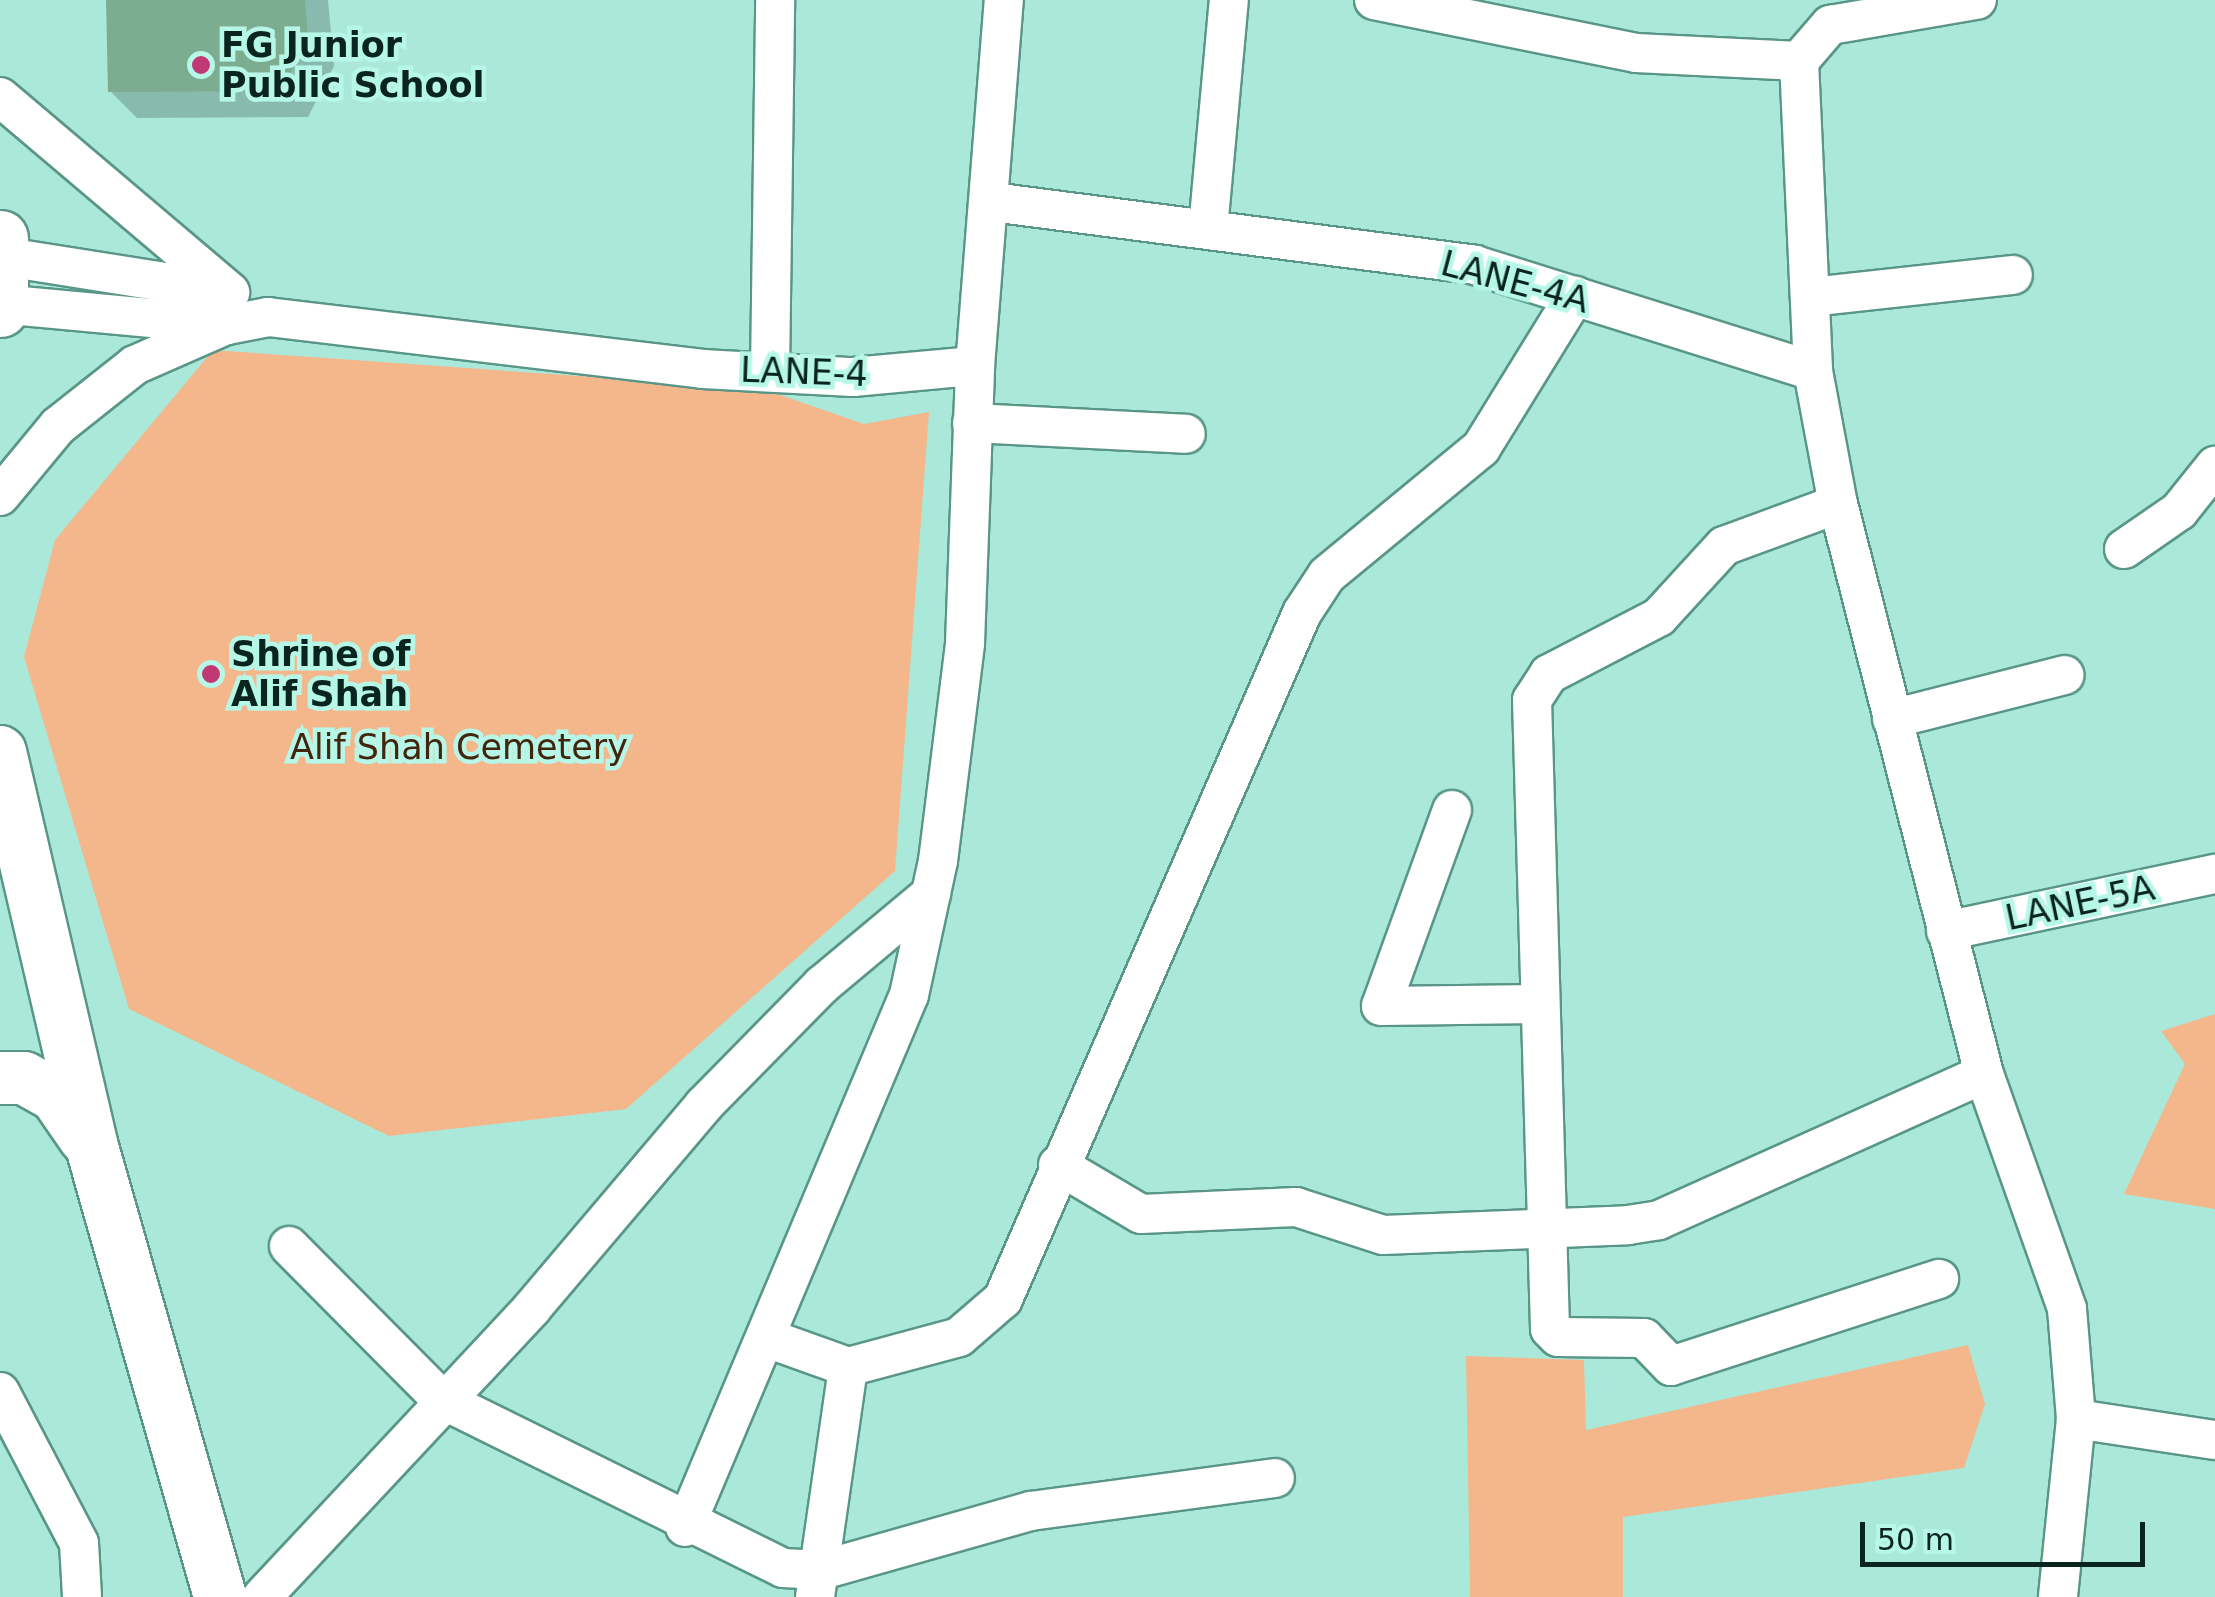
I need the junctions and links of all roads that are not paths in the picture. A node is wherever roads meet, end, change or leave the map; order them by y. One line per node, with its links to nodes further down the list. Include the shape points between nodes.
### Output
1 (775, 0): 20 (street)
2 (1004, 0): 8 (street)
3 (1228, 0): 9 (street)
4 (1374, 0): 6 (street, via 1636,53)
5 (1977, 0): 6 (street, via 1830,25)
6 (1799, 62): 15 (street)
7 (0, 97): 17 (street)
8 (992, 202): 9 (street, LANE-4A); 18 (street)
9 (1208, 229): 14 (street, LANE-4A, via 1475,265)
10 (0, 238): 11 (main road)
11 (0, 256): 13 (main road); 17 (street, LANE-4)
12 (2013, 274): 15 (street)
13 (1, 290): 16 (main road)
14 (1575, 296): 19 (street, LANE-4A); 38 (street, via 1482,448 1326,575 1302,613)
15 (1810, 297): 19 (street)
16 (0, 306): 17 (street, LANE-4)
17 (228, 308): 20 (street, LANE-4); 24 (street, via 135,365 58,426)
18 (976, 366): 20 (street, LANE-4, via 853,377); 21 (street)
19 (1814, 371): 25 (street)
20 (770, 372)
21 (972, 424): 22 (street); 32 (street, via 965,642)
22 (1186, 434)
23 (2215, 466): 26 (street, via 2179,511)
24 (0, 496)
25 (1838, 504): 28 (street); 34 (street, via 1724,546 1659,618 1550,674 1532,700)
26 (2124, 549)
27 (2064, 675): 28 (street)
28 (1892, 719): 33 (street)
29 (0, 752): 37 (street)
30 (1452, 810): 34 (street, via 1381,1006)
31 (2215, 874): 33 (street, LANE-5A)
32 (931, 894): 42 (street, via 909,995); 45 (street, via 822,985 704,1105)
33 (1946, 931): 35 (street)
34 (1539, 1004): 39 (street)
35 (1984, 1074): 39 (street, via 1660,1220); 46 (street, via 2067,1309)
36 (0, 1078): 37 (street, via 24,1078 56,1096)
37 (92, 1147): 52 (street)
38 (1058, 1165): 39 (street, via 1141,1214 1296,1207 1383,1235); 43 (street, via 1003,1298 959,1337)
39 (1547, 1231): 41 (street, via 1552,1335 1644,1338 1665,1366)
40 (288, 1246): 45 (street)
41 (1939, 1279)
42 (768, 1338): 43 (street); 49 (street)
43 (848, 1367): 50 (street)
44 (0, 1392): 51 (street, via 78,1543)
45 (441, 1400): 49 (street); 53 (street)
46 (2076, 1420): 47 (street); 54 (street)
47 (2215, 1440)
48 (1275, 1478): 50 (street, via 1031,1511)
49 (685, 1527): 50 (street)
50 (818, 1584)
51 (82, 1597)
52 (220, 1597)
53 (262, 1597)
54 (2058, 1597)

